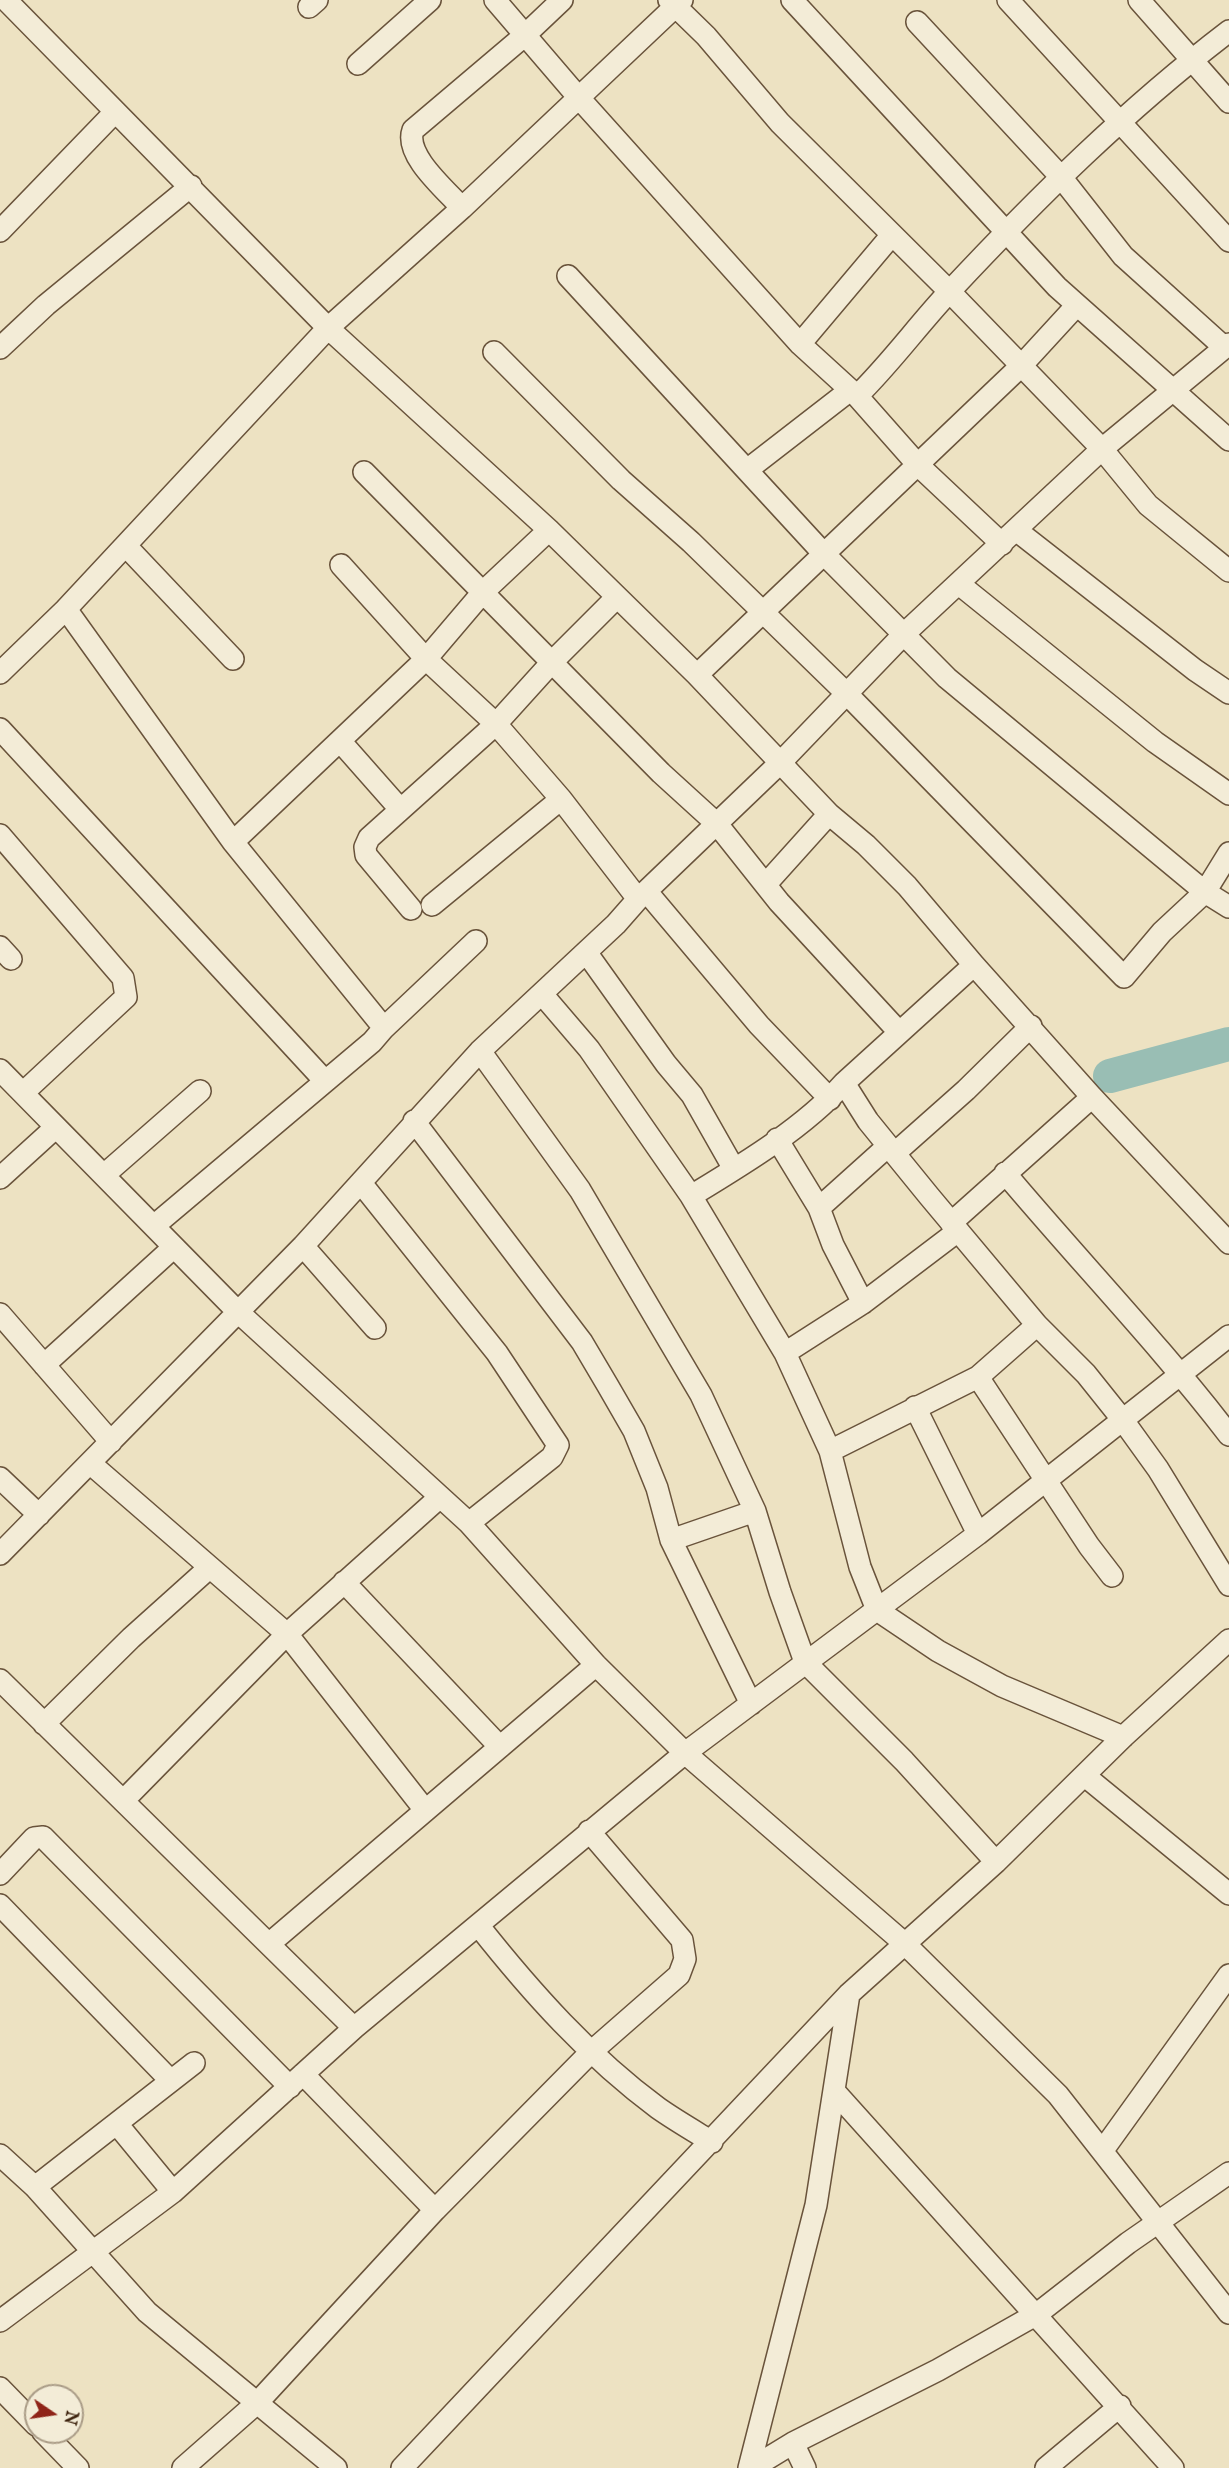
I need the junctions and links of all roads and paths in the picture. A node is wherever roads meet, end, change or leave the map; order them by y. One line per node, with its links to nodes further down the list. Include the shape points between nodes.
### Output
1 (6, 0): 16 (street)
2 (430, 0): 13 (street)
3 (495, 0): 11 (street)
4 (562, 0): 11 (street)
5 (792, 0): 22 (street)
6 (1008, 0): 17 (street)
7 (675, 2): 14 (street); 23 (street, via 780,123)
8 (1151, 4): 12 (street)
9 (917, 22): 18 (street)
10 (1229, 31): 12 (street)
11 (524, 36): 14 (street); 20 (street, via 413,130 412,152)
12 (1191, 60): 15 (street); 17 (street)
13 (358, 64)
14 (579, 98): 20 (street); 29 (street)
15 (1229, 102)
16 (115, 112): 19 (street); 21 (street)
17 (1121, 123): 18 (street); 24 (street)
18 (1061, 177): 22 (street); 30 (street, via 1123,256 1154,287)
19 (191, 186): 28 (street); 31 (street)
20 (462, 208): 28 (street)
21 (0, 231)
22 (1007, 234): 26 (street); 27 (street)
23 (891, 236): 26 (street); 29 (street)
24 (1229, 241)
25 (568, 276): 39 (street)
26 (949, 291): 33 (street); 35 (street)
27 (1077, 305): 33 (street); 34 (street)
28 (328, 328): 41 (street); 43 (street)
29 (800, 344): 35 (street)
30 (1227, 346): 34 (street)
31 (0, 348)
32 (494, 352): 51 (street)
33 (1021, 366): 37 (street); 38 (street)
34 (1173, 388): 36 (street); 37 (street)
35 (853, 394): 38 (street); 39 (street)
36 (1229, 440)
37 (1102, 449): 42 (street); 46 (street, via 1148,505)
38 (918, 465): 42 (street); 44 (street)
39 (747, 470): 44 (street)
40 (364, 472): 48 (street)
41 (549, 530): 48 (street); 49 (street)
42 (1009, 537): 47 (street); 59 (street)
43 (126, 546): 50 (street); 53 (street)
44 (824, 554): 51 (street); 52 (street)
45 (341, 565): 54 (street)
46 (1229, 572)
47 (959, 584): 52 (street); 64 (street, via 1155,742)
48 (483, 592): 54 (street); 55 (street)
49 (617, 597): 55 (street); 57 (street)
50 (66, 609): 56 (street); 70 (street)
51 (760, 612): 57 (street); 58 (street)
52 (904, 634): 58 (street); 73 (street, via 947,678)
53 (233, 659)
54 (426, 659): 60 (street); 62 (street)
55 (553, 661): 60 (street); 68 (street, via 660,773)
56 (0, 673)
57 (697, 675): 63 (street)
58 (846, 693): 63 (street); 73 (street, via 1124,977 1162,932)
59 (1229, 693)
60 (496, 724): 65 (street); 66 (street)
61 (0, 729): 87 (street)
62 (340, 741): 66 (street); 70 (street)
63 (781, 762): 67 (street); 68 (street)
64 (1229, 794)
65 (561, 799): 74 (street); 75 (street)
66 (400, 809): 77 (street, via 369,838 365,847 366,855)
67 (829, 814): 72 (street); 80 (street, via 907,886)
68 (717, 824): 72 (street); 74 (street)
69 (0, 835): 90 (street, via 123,978 127,990 126,997)
70 (233, 842): 83 (street)
71 (1229, 853): 73 (street)
72 (765, 884): 84 (street)
73 (1205, 892): 76 (street)
74 (642, 895): 79 (street); 92 (street)
75 (432, 905)
76 (1229, 907)
77 (411, 909)
78 (476, 941): 83 (street)
79 (586, 952): 81 (street); 97 (street, via 692,1095)
80 (974, 965): 82 (street); 84 (street)
81 (542, 994): 85 (street); 102 (street, via 589,1048)
82 (1031, 1026): 91 (street); 96 (street, via 966,1090)
83 (384, 1028): 87 (street)
84 (899, 1032): 88 (street)
85 (480, 1051): 93 (street); 128 (street, via 592,1209 702,1395)
86 (0, 1070): 90 (street)
87 (325, 1081): 104 (street)
88 (844, 1083): 92 (street); 96 (street)
89 (200, 1091): 99 (street)
90 (24, 1092): 94 (street)
91 (1092, 1096): 98 (street); 106 (street)
92 (830, 1099): 95 (street)
93 (414, 1121): 101 (street); 132 (street, via 582,1342 634,1431 657,1488)
94 (55, 1128): 99 (street); 100 (street)
95 (777, 1139): 97 (street); 103 (street)
96 (892, 1149): 103 (street); 105 (street)
97 (734, 1169): 102 (street)
98 (1005, 1173): 105 (street); 117 (street)
99 (104, 1175): 104 (street)
100 (0, 1178)
101 (361, 1183): 107 (street); 130 (street, via 496,1353 558,1445 552,1457)
102 (691, 1196): 115 (street)
103 (819, 1208): 109 (street)
104 (155, 1225): 108 (street)
105 (954, 1227): 109 (street); 112 (street)
106 (1229, 1243)
107 (303, 1246): 110 (street); 113 (street)
108 (174, 1247): 110 (street); 116 (street)
109 (863, 1303): 115 (street)
110 (237, 1311): 122 (street); 127 (street)
111 (0, 1314): 116 (street)
112 (1037, 1325): 118 (street); 120 (street, via 1086,1374)
113 (375, 1328)
114 (1229, 1336): 117 (street)
115 (785, 1353): 123 (street)
116 (44, 1365): 122 (street)
117 (1182, 1374): 120 (street); 121 (street)
118 (978, 1377): 119 (street); 126 (street)
119 (915, 1407): 123 (street); 131 (street)
120 (1122, 1419): 126 (street); 137 (street, via 1158,1469)
121 (1229, 1435)
122 (111, 1442): 124 (street)
123 (830, 1451): 138 (street, via 860,1567)
124 (91, 1464): 129 (street); 134 (street)
125 (0, 1478): 129 (street)
126 (1045, 1481): 131 (street); 135 (street)
127 (440, 1497): 130 (street); 136 (street)
128 (755, 1511): 132 (street); 141 (street)
129 (39, 1515): 133 (street)
130 (469, 1523): 142 (street)
131 (978, 1534): 138 (street)
132 (671, 1540): 144 (street)
133 (0, 1554)
134 (209, 1568): 139 (street); 145 (street)
135 (1112, 1576)
136 (344, 1582): 139 (street); 147 (street)
137 (1229, 1585)
138 (877, 1610): 141 (street); 146 (street, via 938,1651 1002,1686)
139 (287, 1635): 150 (street); 151 (street)
140 (1229, 1640): 146 (street)
141 (805, 1662): 144 (street); 154 (street, via 904,1761)
142 (596, 1665): 147 (street); 148 (street)
143 (0, 1680): 145 (street)
144 (751, 1704): 148 (street)
145 (44, 1724): 150 (street)
146 (1123, 1737): 149 (street)
147 (500, 1747): 151 (street)
148 (685, 1753): 152 (street); 158 (street)
149 (1084, 1776): 154 (street); 155 (street)
150 (123, 1801): 159 (street)
151 (425, 1810): 159 (street)
152 (589, 1831): 157 (street); 163 (street, via 682,1940 685,1959 679,1975)
153 (3, 1861): 166 (street, via 34,1838 42,1837)
154 (996, 1862): 158 (street)
155 (1229, 1894)
156 (1, 1910): 165 (street)
157 (478, 1925): 162 (street); 163 (street, via 513,1969)
158 (904, 1943): 161 (street); 170 (street, via 1058,2095)
159 (270, 1944): 162 (street)
160 (1229, 1975): 170 (street)
161 (849, 1994): 167 (street); 169 (street)
162 (354, 2028): 166 (street)
163 (591, 2052): 169 (street, via 659,2108); 175 (street)
164 (194, 2063): 165 (street)
165 (171, 2081): 168 (street)
166 (297, 2081): 174 (street); 175 (street)
167 (835, 2092): 179 (street); 191 (street, via 816,2205)
168 (117, 2124): 173 (street); 174 (street)
169 (712, 2142): 190 (street)
170 (1103, 2150): 176 (street)
171 (0, 2154): 173 (street)
172 (1229, 2173): 176 (street)
173 (35, 2187): 177 (street)
174 (173, 2192): 177 (street)
175 (435, 2210): 182 (street)
176 (1159, 2221): 178 (street); 179 (street)
177 (92, 2252): 180 (street); 182 (street, via 147,2312)
178 (1229, 2313)
179 (1037, 2314): 183 (street); 185 (street, via 938,2370)
180 (0, 2321)
181 (0, 2388): 184 (street)
182 (258, 2402): 188 (street); 189 (street)
183 (1120, 2406): 193 (street); 194 (street)
184 (24, 2413)
185 (793, 2443): 191 (street); 192 (street)
186 (55, 2444): 187 (street)
187 (78, 2468)
188 (183, 2468)
189 (336, 2468)
190 (402, 2468)
191 (750, 2468)
192 (805, 2468)
193 (1046, 2468)
194 (1173, 2468)

